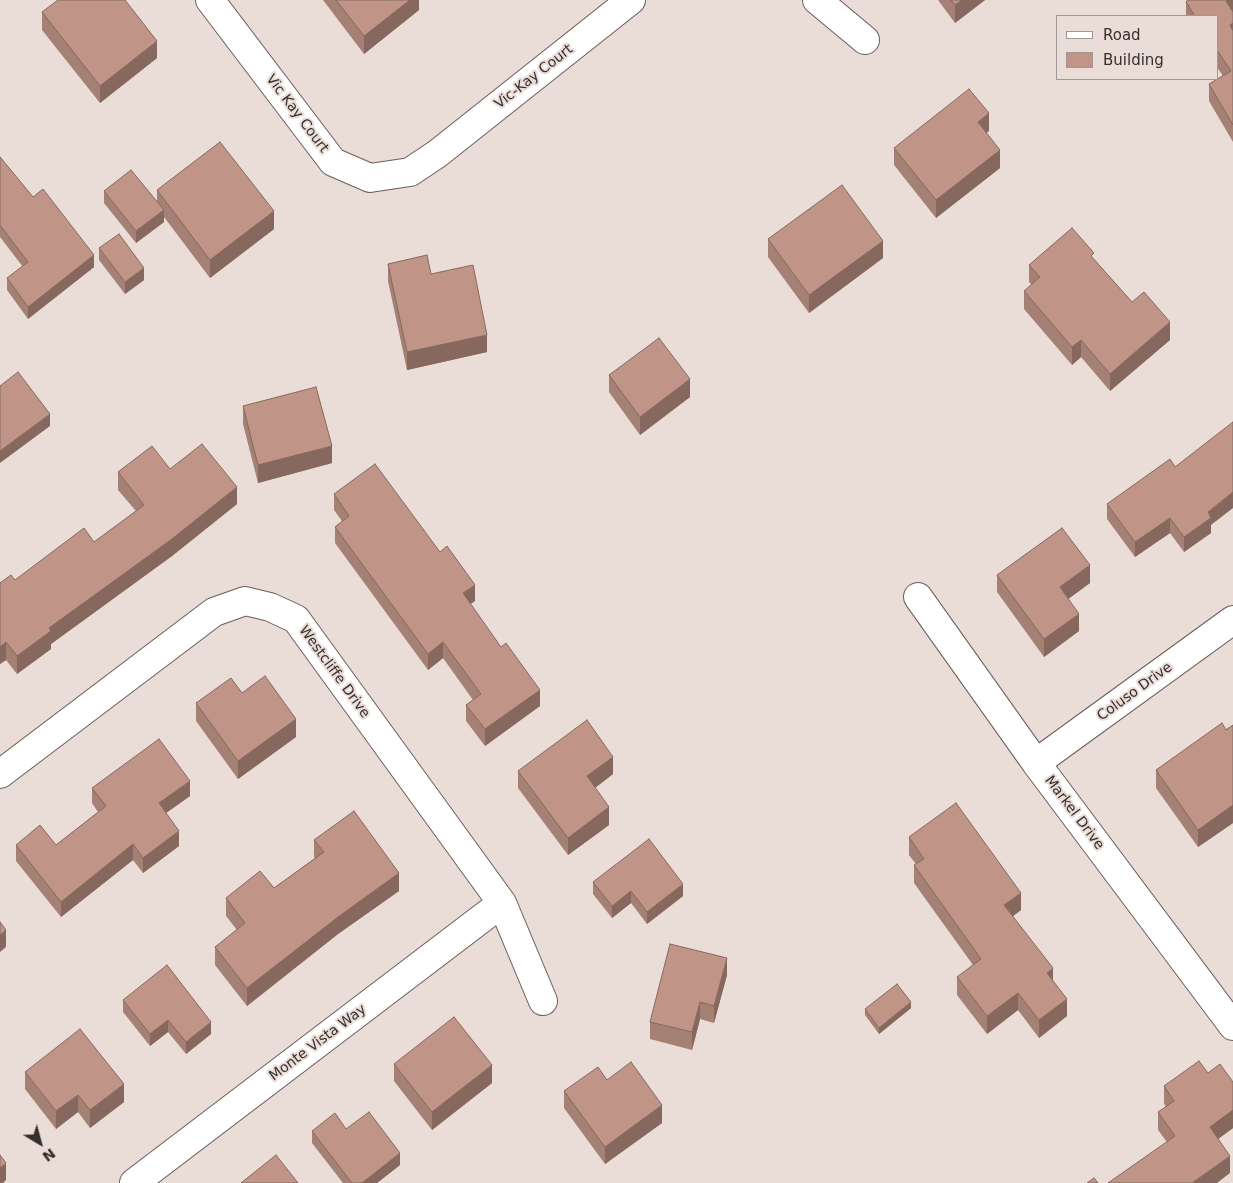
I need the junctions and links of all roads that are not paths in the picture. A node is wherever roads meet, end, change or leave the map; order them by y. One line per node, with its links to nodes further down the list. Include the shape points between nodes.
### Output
1 (210, 0): 5 (street, Vic Kay Court, via 333,162 370,178 410,172)
2 (631, 0): 5 (street, Vic-Kay Court)
3 (817, 0): 4 (street)
4 (865, 40)
5 (437, 154)
6 (918, 597): 8 (street, Markel Drive)
7 (1233, 620): 8 (street, Coluso Drive)
8 (1036, 764): 12 (street, Markel Drive)
9 (0, 774): 10 (street, Westcliffe Drive, via 214,612 245,601 270,607 296,619)
10 (502, 903): 11 (street, Westcliffe Drive); 13 (street, Monte Vista Way)
11 (543, 1001)
12 (1233, 1026)
13 (134, 1183)

